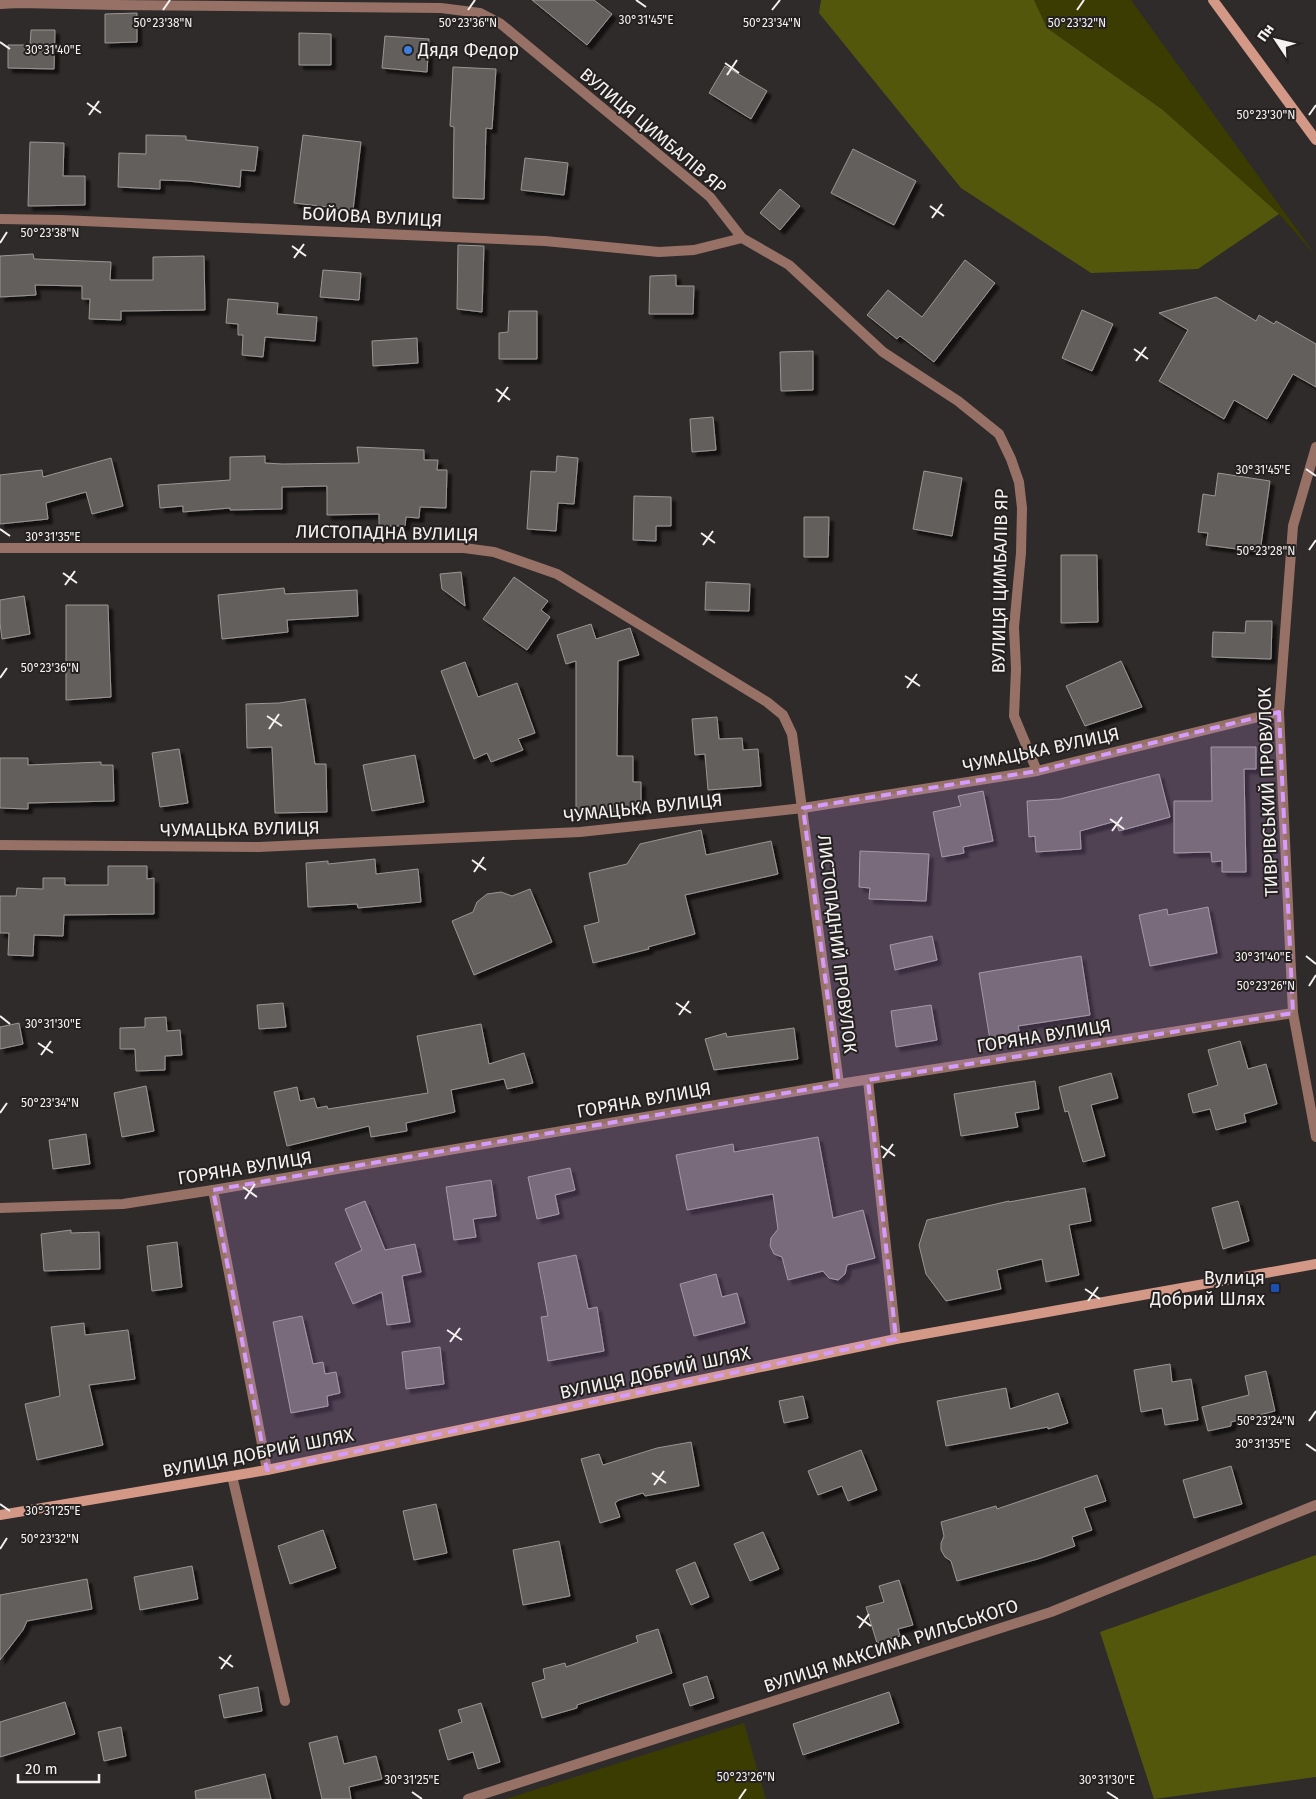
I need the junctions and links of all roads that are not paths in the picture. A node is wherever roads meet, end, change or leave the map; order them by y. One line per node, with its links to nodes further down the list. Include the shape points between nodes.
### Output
1 (1213, 0): 3 (street)
2 (0, 4): 5 (street, ВУЛИЦЯ ЦИМБАЛІВ ЯР, via 432,8 480,13 506,28 710,197)
3 (1316, 140)
4 (0, 219): 5 (street, БОЙОВА ВУЛИЦЯ, via 536,241 659,252 694,250)
5 (742, 238): 9 (street, ВУЛИЦЯ ЦИМБАЛІВ ЯР, via 790,265 882,352 958,401 999,434 1019,482 1022,508 1014,627 1014,716)
6 (1316, 447): 8 (street, ТИВРІВСЬКИЙ ПРОВУЛОК, via 1293,526)
7 (0, 548): 10 (street, ЛИСТОПАДНА ВУЛИЦЯ, via 464,548 494,552 557,574 783,715 792,734)
8 (1279, 712): 9 (street, ЧУМАЦЬКА ВУЛИЦЯ); 12 (street, ТИВРІВСЬКИЙ ПРОВУЛОК)
9 (1037, 771): 10 (street, ЧУМАЦЬКА ВУЛИЦЯ)
10 (803, 808): 11 (street, ЧУМАЦЬКА ВУЛИЦЯ, via 580,832 258,847); 14 (street, ЛИСТОПАДНИЙ ПРОВУЛОК)
11 (0, 845)
12 (1293, 1012): 13 (street, ГОРЯНА ВУЛИЦЯ); 15 (street, ТИВРІВСЬКИЙ ПРОВУЛОК)
13 (868, 1080): 14 (street, ГОРЯНА ВУЛИЦЯ); 19 (street)
14 (839, 1084): 16 (street, ГОРЯНА ВУЛИЦЯ)
15 (1316, 1137)
16 (213, 1190): 17 (street, ГОРЯНА ВУЛИЦЯ, via 123,1204); 20 (street)
17 (0, 1208)
18 (1316, 1264): 19 (street, ВУЛИЦЯ ДОБРИЙ ШЛЯХ)
19 (896, 1340): 20 (street, ВУЛИЦЯ ДОБРИЙ ШЛЯХ)
20 (267, 1470): 21 (street, ВУЛИЦЯ ДОБРИЙ ШЛЯХ)
21 (232, 1476): 23 (street, ВУЛИЦЯ ДОБРИЙ ШЛЯХ); 24 (street)
22 (1316, 1505): 25 (street, ВУЛИЦЯ МАКСИМА РИЛЬСЬКОГО, via 1051,1612)
23 (0, 1515)
24 (285, 1701)
25 (468, 1799)

